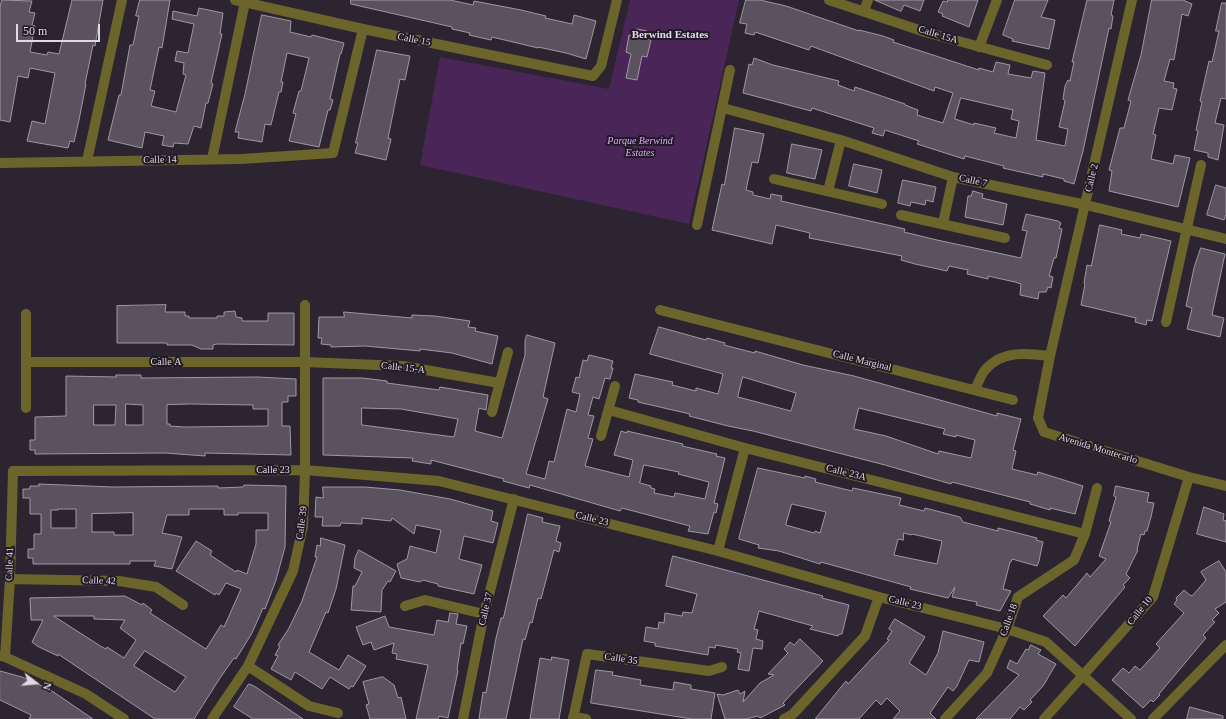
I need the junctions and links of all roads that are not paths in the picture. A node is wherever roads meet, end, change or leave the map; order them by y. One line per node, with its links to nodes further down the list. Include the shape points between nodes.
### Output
1 (122, 0): 17 (street)
2 (617, 0): 9 (street, Calle 15, via 601,66 593,76)
3 (829, 0): 8 (street, Calle 15A)
4 (868, 0): 8 (street)
5 (997, 0): 10 (street)
6 (1132, 0): 23 (street, Calle 2)
7 (240, 1): 9 (street, Calle 15); 15 (street)
8 (864, 11): 10 (street, Calle 15A)
9 (363, 29): 15 (street, Calle 14, via 333,154)
10 (979, 47): 11 (street, Calle 15A)
11 (1048, 65)
12 (730, 70): 13 (street)
13 (723, 108): 14 (street, Calle 7); 26 (street)
14 (841, 140): 19 (street, Calle 7); 21 (street)
15 (212, 159): 17 (street, Calle 14)
16 (0, 162): 17 (street, Calle 14)
17 (87, 162)
18 (1201, 165): 27 (street)
19 (953, 177): 23 (street, Calle 7); 25 (street)
20 (774, 179): 21 (street)
21 (828, 191): 22 (street)
22 (882, 204)
23 (1086, 205): 27 (street, Calle 7); 35 (street, Calle 2)
24 (901, 215): 25 (street)
25 (942, 223): 28 (street)
26 (697, 225)
27 (1187, 228): 29 (street, Calle 7); 33 (street)
28 (1005, 238)
29 (1226, 239)
30 (305, 305): 37 (street, Calle 39)
31 (660, 310): 40 (street, Calle Marginal)
32 (26, 314): 36 (street)
33 (1166, 322)
34 (508, 352): 38 (street)
35 (1050, 356): 40 (street, via 1024,353 1000,358 985,370); 49 (street, Avenida Montecarlo, via 1038,418 1044,432)
36 (27, 362): 37 (street, Calle A); 42 (street)
37 (305, 362): 38 (street, Calle 15-A, via 403,366); 47 (street, Calle 39)
38 (499, 383): 44 (street)
39 (615, 386): 43 (street)
40 (975, 390): 41 (street, Calle Marginal)
41 (1013, 400)
42 (26, 408)
43 (608, 410): 45 (street); 46 (street, Calle 23A)
44 (492, 412)
45 (602, 436)
46 (745, 448): 53 (street, Calle 23A); 54 (street)
47 (305, 470): 48 (street, Calle 23); 52 (street, Calle 23, via 439,481); 63 (street, Calle 39, via 303,526 293,571)
48 (13, 471): 55 (street, Calle 41)
49 (1189, 477): 50 (street, Avenida Montecarlo); 65 (street, Calle 10, via 1153,597)
50 (1226, 486)
51 (1098, 488): 53 (street, Calle 18)
52 (514, 499): 54 (street, Calle 23); 59 (street, Calle 37)
53 (1085, 534): 60 (street, Calle 18, via 1074,560 1018,597)
54 (718, 552): 56 (street, Calle 23)
55 (10, 579): 57 (street, Calle 42, via 119,581 156,587); 62 (street, Calle 41)
56 (879, 597): 60 (street, Calle 23); 72 (street, via 864,636 793,714)
57 (183, 605)
58 (405, 606): 59 (street, via 425,600)
59 (484, 614): 70 (street, Calle 37)
60 (1007, 629): 65 (street, Calle 23, via 1046,642); 73 (street, Calle 18, via 987,673)
61 (1226, 645): 76 (street)
62 (3, 656): 68 (street, via 86,694)
63 (248, 666): 66 (street, via 309,706); 69 (street, Calle 39)
64 (722, 667): 67 (street, Calle 35, via 709,671 587,654)
65 (1084, 676): 74 (street, Calle 10); 75 (street, Calle 23)
66 (338, 713)
67 (573, 718): 71 (street)
68 (124, 719)
69 (212, 719)
70 (463, 719)
71 (586, 719)
72 (784, 719)
73 (945, 719)
74 (1044, 719)
75 (1131, 719)
76 (1153, 719)

